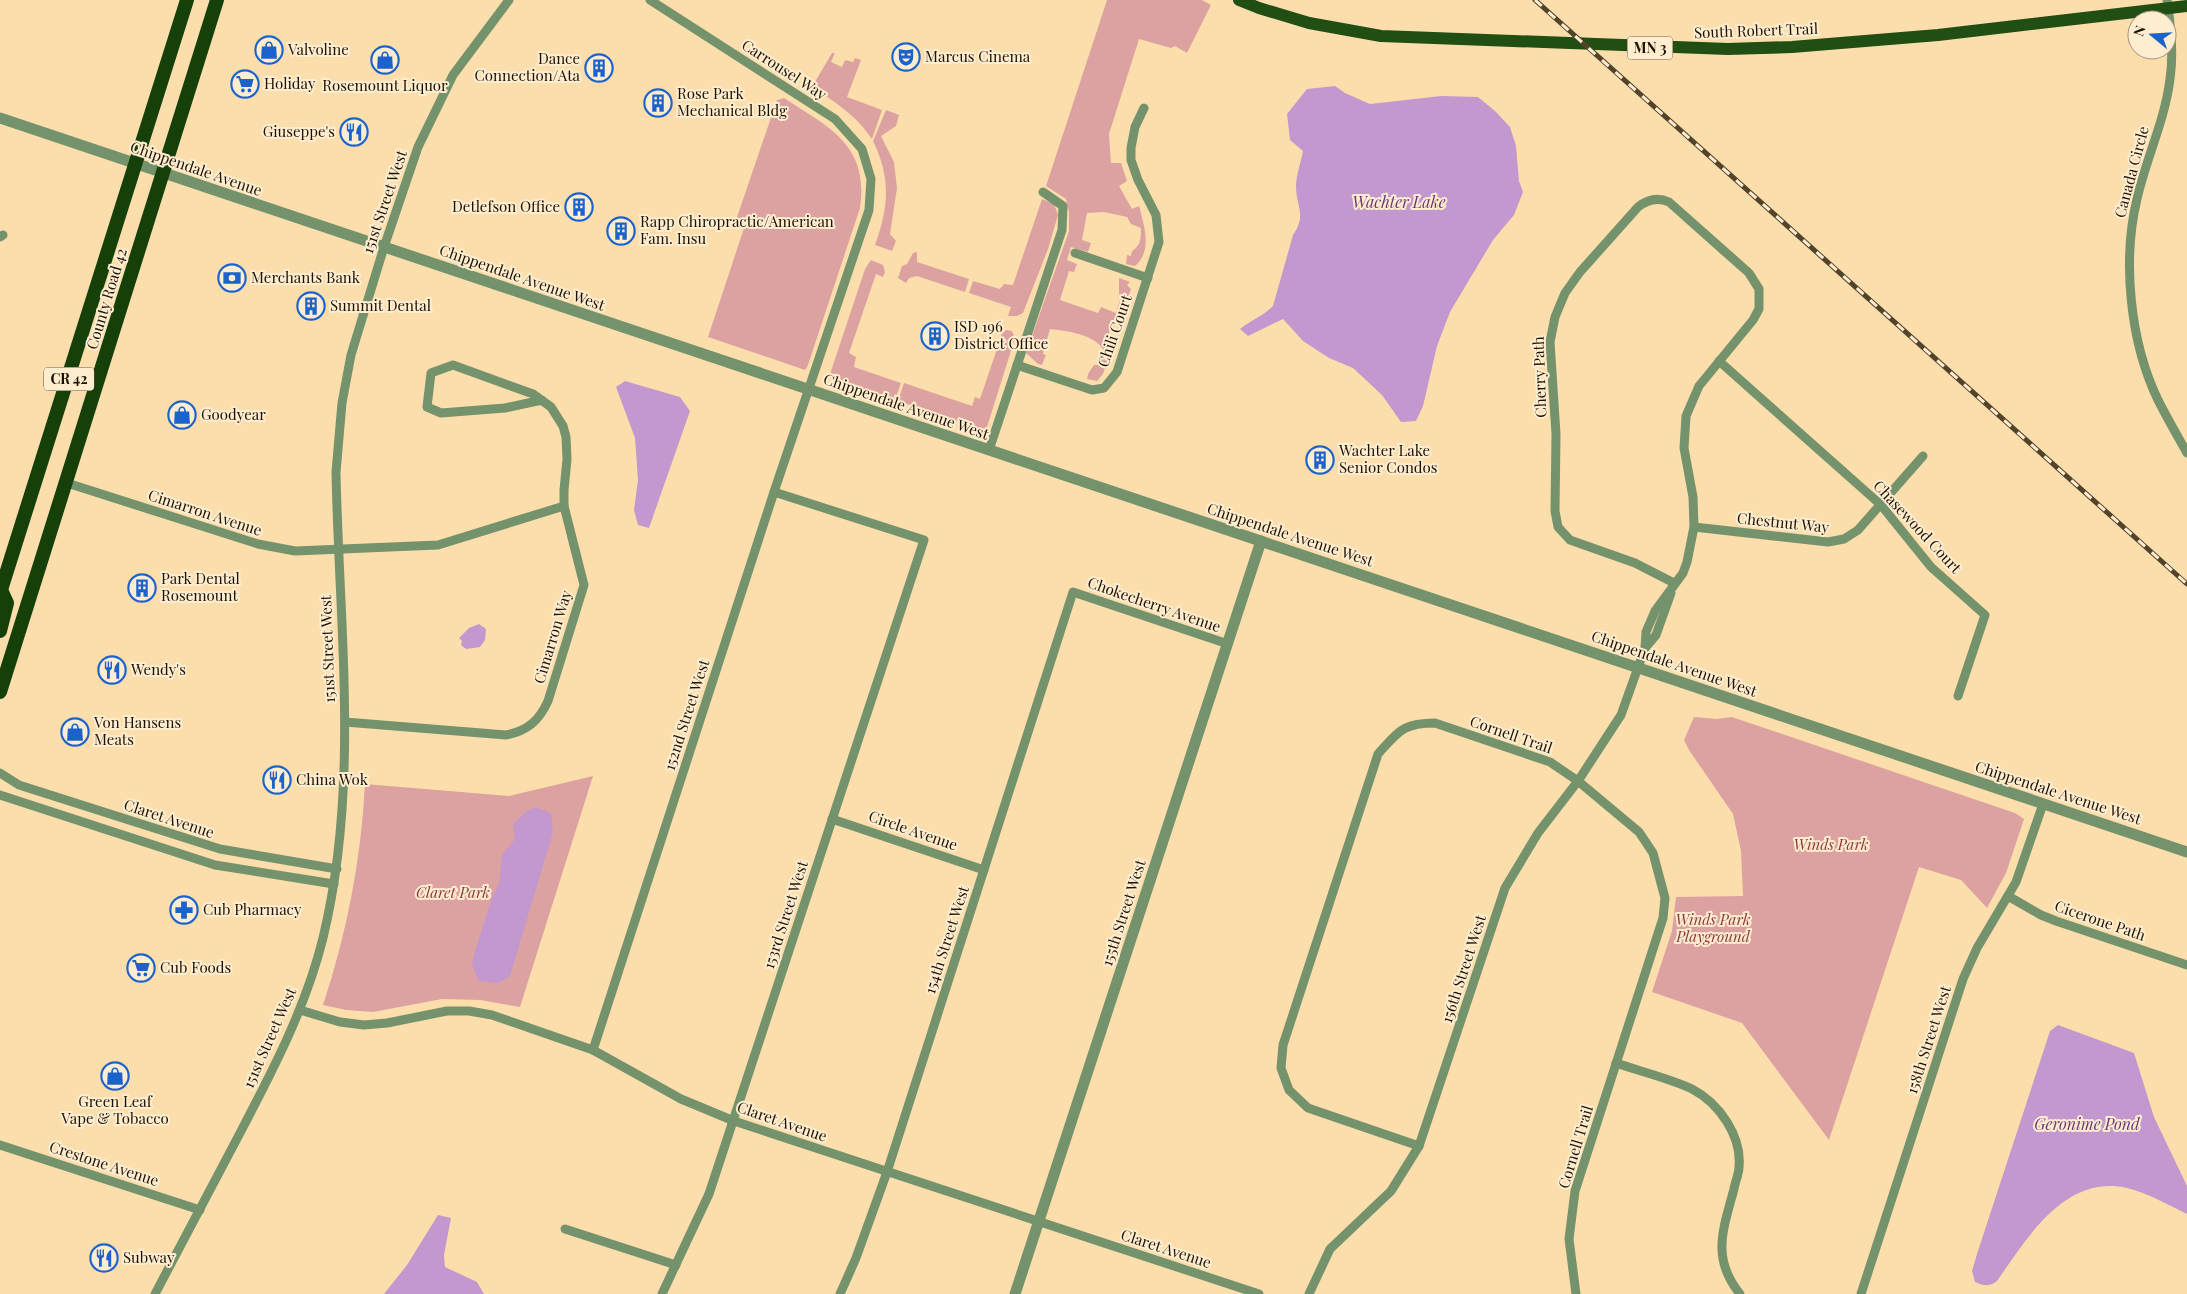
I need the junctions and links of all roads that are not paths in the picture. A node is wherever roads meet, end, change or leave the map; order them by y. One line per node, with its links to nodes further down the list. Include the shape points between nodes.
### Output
1 (188, 0): 10 (highway, County Road 42 / CR 42)
2 (217, 0): 11 (highway, County Road 42 / CR 42)
3 (509, 0): 13 (street, 151st Street West, via 453,75 418,147)
4 (650, 0): 19 (street, Carrousel Way, via 835,119 862,149 870,179 869,210)
5 (1239, 0): 6 (main road, South Robert Trail / MN 3, via 1309,23 1381,36 1728,50 1938,35)
6 (2168, 4): 7 (main road, South Robert Trail / MN 3); 22 (street, Canada Circle, via 2172,47 2170,78 2133,219 2130,286 2145,366 2157,398)
7 (2187, 6)
8 (1144, 108): 15 (street, Chili Court, via 1136,127 1131,160 1156,215 1159,234)
9 (0, 118): 10 (street, Chippendale Avenue)
10 (136, 164): 11 (street, Chippendale Avenue); 32 (highway, County Road 42 / CR 42)
11 (163, 173): 13 (street, Chippendale Avenue); 24 (highway, County Road 42 / CR 42)
12 (1043, 192): 18 (street, via 1063,206 1062,230)
13 (384, 247): 19 (street, Chippendale Avenue West); 30 (street, 151st Street West, via 356,332 342,403 336,472)
14 (1075, 253): 15 (street)
15 (1148, 278): 18 (street, Chili Court, via 1117,372 1104,388 1084,388)
16 (1760, 302): 17 (street, 156th Street West, via 1753,320); 31 (street, Cherry Path, via 1759,289 1749,273 1669,202 1655,199 1638,207 1580,272 1565,293 1555,317 1550,349 1556,434 1554,511 1558,526 1574,542 1634,563)
17 (1719, 361): 26 (street, Chasewood Court); 28 (street, 156th Street West, via 1694,396 1684,427)
18 (1017, 365): 21 (street)
19 (809, 390): 21 (street, Chippendale Avenue West); 25 (street, 152nd Street West)
20 (542, 400): 20 (street, via 523,389 453,365 430,374 427,407 441,413 506,408); 27 (street, Cimarron Way, via 557,416 566,436)
21 (989, 450): 29 (street, Chippendale Avenue West)
22 (2187, 453)
23 (1923, 456): 26 (street, Chestnut Way)
24 (67, 483): 30 (street, Cimarron Avenue, via 270,548); 37 (highway, County Road 42 / CR 42)
25 (774, 492): 44 (street, 153rd Street West, via 924,540); 52 (street, 152nd Street West)
26 (1881, 505): 28 (street, Chestnut Way, via 1852,536 1837,542); 38 (street, Chasewood Court, via 1932,567 1985,615)
27 (564, 506): 30 (street, via 438,545); 39 (street, Cimarron Way, via 582,570 583,592 548,701 535,722 506,735)
28 (1694, 527): 31 (street, 156th Street West, via 1687,562)
29 (1261, 542): 35 (street, 155th Street West); 36 (street, Chippendale Avenue West)
30 (338, 550): 39 (street, 151st Street West)
31 (1674, 583): 36 (street, 156th Street West, via 1655,611 1646,632 1645,648)
32 (1, 592): 34 (highway, via 8,603)
33 (1073, 592): 35 (street, Chokecherry Avenue); 47 (street, 154th Street West)
34 (0, 632)
35 (1228, 644): 59 (street, 155th Street West)
36 (1638, 667): 41 (street, 156th Street West, via 1621,715); 43 (street, Chippendale Avenue West)
37 (0, 692)
38 (1958, 696)
39 (344, 722): 46 (street, 151st Street West, via 344,800)
40 (0, 773): 46 (street, Claret Avenue, via 19,785 208,846)
41 (1578, 781): 53 (street, Cornell Trail, via 1640,832 1653,853 1665,898 1663,918); 56 (street, 156th Street West, via 1538,833 1505,888); 56 (street, Cornell Trail, via 1542,757 1435,723 1418,723 1400,730 1378,754 1283,1045 1281,1068 1289,1090 1308,1108)
42 (0, 795): 48 (street, Claret Avenue, via 215,865)
43 (2043, 804): 45 (street, Chippendale Avenue West); 49 (street, 158th Street West, via 2021,869)
44 (832, 819): 47 (street, Circle Avenue); 54 (street, 153rd Street West)
45 (2187, 852)
46 (337, 869): 48 (street, 151st Street West)
47 (984, 870): 57 (street, 154th Street West)
48 (334, 884): 51 (street, 151st Street West, via 322,940)
49 (2008, 896): 50 (street, Cicerone Path, via 2056,921); 70 (street, 158th Street West, via 1963,979)
50 (2187, 965)
51 (300, 1010): 52 (street, Claret Avenue, via 340,1022 364,1024 387,1023 435,1012 481,1013); 58 (street, 151st Street West, via 274,1070)
52 (592, 1050): 54 (street, Claret Avenue, via 681,1099)
53 (1616, 1063): 68 (street, Cornell Trail, via 1575,1191 1569,1239); 69 (street, via 1692,1089 1712,1103 1726,1120 1736,1142 1739,1167 1722,1235 1723,1265)
54 (734, 1121): 57 (street, Claret Avenue); 61 (street, 153rd Street West, via 709,1194)
55 (0, 1145): 58 (street, Crestone Avenue)
56 (1419, 1146): 67 (street, 156th Street West, via 1391,1191 1330,1249)
57 (887, 1172): 59 (street, Claret Avenue); 64 (street, 154th Street West)
58 (200, 1210): 62 (street, 151st Street West)
59 (1040, 1223): 65 (street, 155th Street West); 66 (street, Claret Avenue)
60 (565, 1229): 61 (street)
61 (676, 1265): 63 (street, 153rd Street West)
62 (155, 1294)
63 (662, 1294)
64 (840, 1294)
65 (1015, 1294)
66 (1259, 1294)
67 (1310, 1294)
68 (1576, 1294)
69 (1740, 1294)
70 (1861, 1294)

